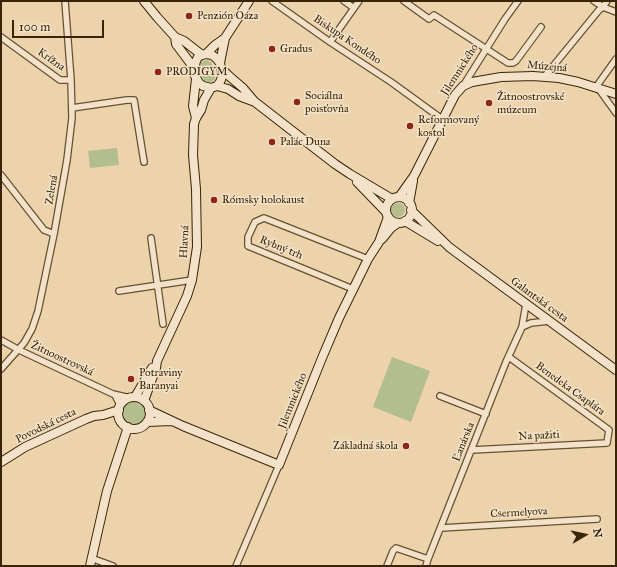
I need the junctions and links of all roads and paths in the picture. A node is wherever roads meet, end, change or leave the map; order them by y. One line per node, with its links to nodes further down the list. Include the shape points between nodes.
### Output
1 (65, 1): 26 (street, Zelená)
2 (144, 1): 16 (main road)
3 (249, 1): 17 (main road)
4 (272, 1): 18 (street, Biskupa Kondého)
5 (344, 1): 12 (street)
6 (359, 1): 12 (street)
7 (404, 1): 19 (street, via 429,19 434,15)
8 (518, 1): 19 (street, Jilemnického)
9 (594, 1): 11 (street)
10 (607, 1): 11 (street)
11 (603, 7): 13 (street); 24 (street)
12 (354, 8): 18 (street)
13 (616, 12)
14 (541, 27): 19 (street, via 513,63 505,62)
15 (1, 37): 26 (street, Krížna, via 60,80)
16 (175, 37): 20 (main road); 23 (main road, via 176,44)
17 (225, 38): 20 (main road); 22 (main road)
18 (330, 42): 35 (street, Biskupa Kondého)
19 (486, 50): 27 (street, Jilemnického)
20 (204, 54): 22 (main road, via 216,58); 23 (main road, via 198,57)
21 (616, 59): 29 (street)
22 (221, 65): 28 (main road, via 222,77); 31 (main road)
23 (194, 69): 25 (main road)
24 (545, 76): 27 (main road, Múzejná, via 501,77); 29 (main road, Múzejná)
25 (196, 79): 28 (main road, via 203,86); 34 (main road, via 193,106)
26 (71, 80): 32 (street, Zelená)
27 (463, 86): 35 (main road, Jilemnického)
28 (214, 87): 31 (main road, via 228,89); 34 (main road, via 204,100)
29 (597, 88): 30 (main road, Múzejná); 33 (street)
30 (616, 94)
31 (254, 102): 37 (main road)
32 (72, 108): 36 (street, via 134,100); 44 (street, Zelená, via 67,160)
33 (616, 114)
34 (196, 118): 49 (main road, Hlavná, via 193,155 197,246)
35 (442, 119): 39 (main road, Jilemnického)
36 (144, 162)
37 (350, 174): 40 (main road); 42 (main road)
38 (1, 175): 44 (street, via 44,230)
39 (414, 176): 40 (main road, Jilemnického, via 403,193); 41 (main road, Jilemnického)
40 (396, 198): 41 (main road, via 405,199); 42 (main road, via 387,205)
41 (410, 207): 43 (main road, via 410,216); 47 (main road, Galantská cesta)
42 (387, 214): 43 (main road, via 392,221); 46 (main road, Jilemnického)
43 (402, 222): 46 (main road, Jilemnického, via 391,228); 47 (main road, Galantská cesta)
44 (54, 234): 58 (street, Zelená, via 38,311 32,329)
45 (151, 238): 50 (street)
46 (378, 242): 48 (main road, Jilemnického)
47 (449, 247): 53 (main road, Galantská cesta)
48 (368, 259): 51 (main road, Jilemnického); 51 (street, Rybný trh, via 264,218 255,222 248,237 248,246)
49 (192, 280): 50 (street); 60 (main road, Hlavná, via 188,296)
50 (157, 285): 52 (street); 55 (street)
51 (353, 289): 76 (main road, Jilemnického)
52 (119, 292)
53 (526, 304): 54 (main road, Galantská cesta); 56 (street, Ľanárska)
54 (549, 321): 56 (street); 62 (main road, Galantská cesta)
55 (163, 324)
56 (522, 327): 59 (street, Ľanárska)
57 (1, 340): 58 (street, Žitnoostrovská)
58 (19, 350): 61 (street, Zelená); 63 (street, Žitnoostrovská)
59 (509, 357): 69 (street, Ľanárska); 73 (street, Benedeka Csaplára, via 609,430)
60 (157, 361): 65 (main road, Hlavná); 66 (main road, Hlavná)
61 (1, 369)
62 (616, 370)
63 (115, 395): 65 (street, Žitnoostrovská); 68 (street)
64 (440, 396): 69 (street)
65 (132, 397): 66 (main road); 68 (main road, via 124,400)
66 (144, 400): 67 (main road)
67 (149, 410): 70 (main road); 71 (main road)
68 (119, 411): 72 (main road, via 123,424); 75 (main road, Povodská cesta, via 86,419 25,447)
69 (486, 414): 74 (street, Ľanárska)
70 (173, 421): 71 (main road); 76 (main road)
71 (147, 422): 72 (main road, via 138,428)
72 (128, 427): 80 (main road, via 106,491)
73 (607, 443): 74 (street, Na pažiti)
74 (472, 450): 78 (street, Ľanárska)
75 (1, 462)
76 (278, 465): 82 (street)
77 (597, 519): 78 (street, Csermelyova)
78 (441, 528): 79 (street, Ľanárska)
79 (428, 559): 83 (street, via 396,548); 84 (street, Ľanárska)
80 (91, 562): 81 (street)
81 (113, 566)
82 (236, 566)
83 (387, 566)
84 (426, 566)

